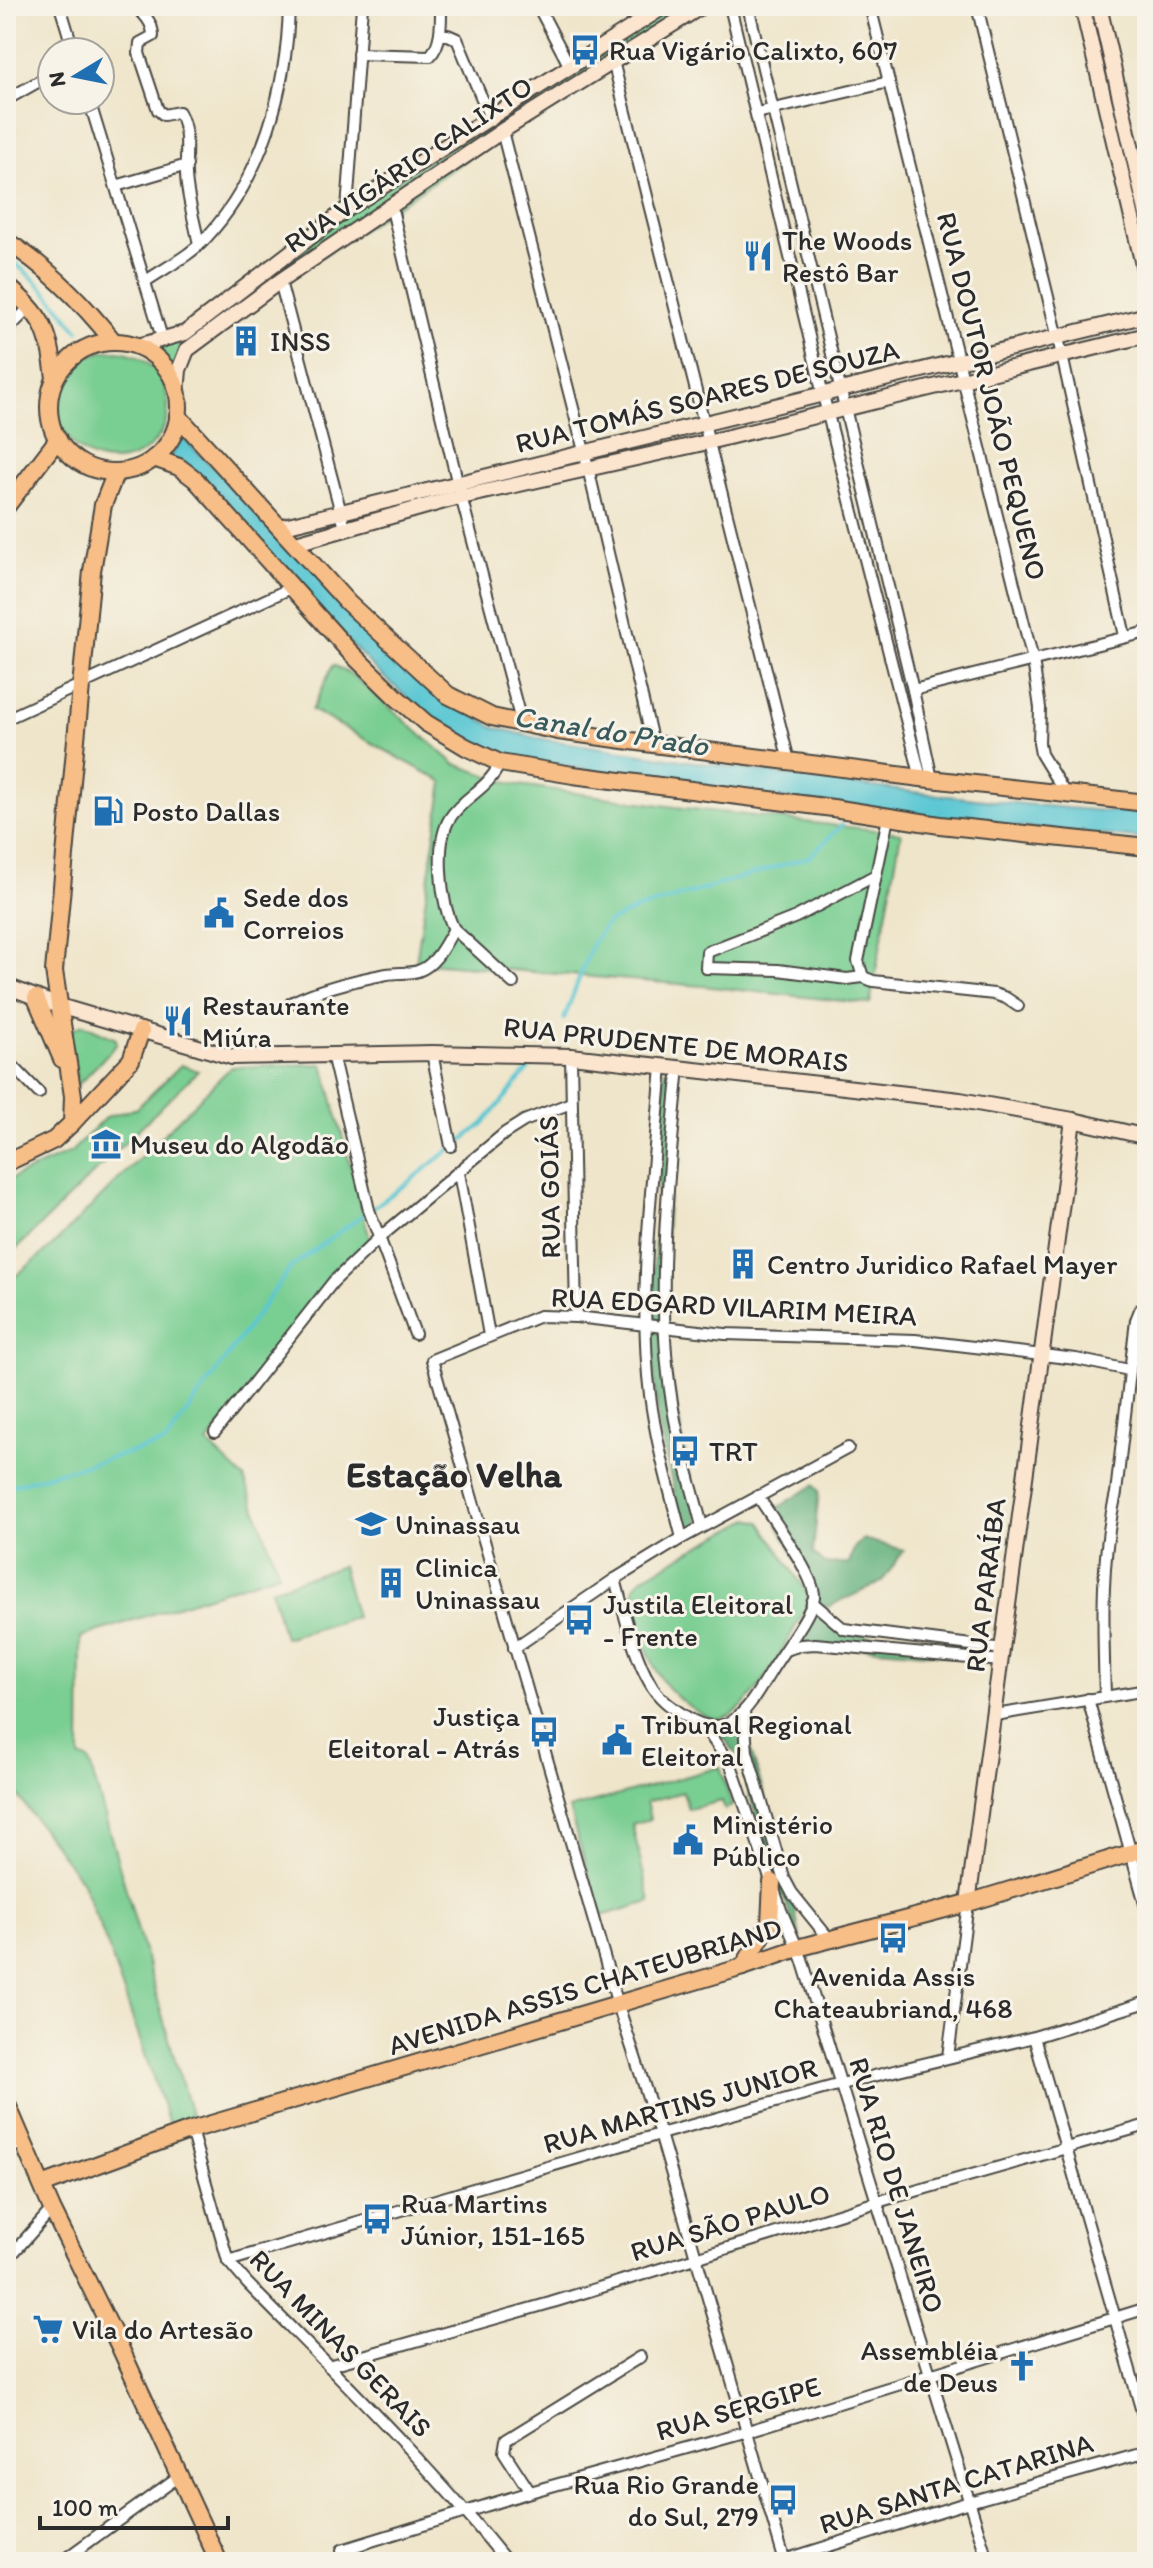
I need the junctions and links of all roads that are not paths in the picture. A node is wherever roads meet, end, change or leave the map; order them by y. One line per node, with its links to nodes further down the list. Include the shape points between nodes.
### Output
1 (60, 6): 16 (street)
2 (132, 6): 28 (street, via 147,16 154,33 140,43 139,53 158,110 164,115 179,112 183,119)
3 (289, 6): 34 (street, via 269,131 250,174)
4 (362, 6): 17 (street)
5 (441, 6): 15 (street)
6 (538, 6): 19 (street)
7 (665, 6): 19 (street, RUA VIGÁRIO CALIXTO)
8 (702, 6): 18 (street, RUA VIGÁRIO CALIXTO)
9 (730, 6): 24 (street)
10 (748, 6): 23 (street)
11 (870, 6): 20 (street, RUA DOUTOR JOÃO PEQUENO)
12 (977, 6): 43 (street)
13 (1082, 6): 37 (street)
14 (1099, 6): 32 (street)
15 (440, 35): 17 (street, via 430,56); 26 (street, via 457,39)
16 (69, 36)
17 (358, 54): 31 (street)
18 (613, 61): 27 (street, RUA VIGÁRIO CALIXTO); 57 (street)
19 (570, 67): 26 (street, RUA VIGÁRIO CALIXTO)
20 (889, 82): 23 (street); 48 (street, RUA DOUTOR JOÃO PEQUENO)
21 (36, 83): 22 (street)
22 (6, 100)
23 (773, 109): 24 (street); 51 (street)
24 (757, 113): 53 (street)
25 (94, 116): 29 (street)
26 (490, 118): 31 (street, RUA VIGÁRIO CALIXTO)
27 (502, 131): 30 (street, RUA VIGÁRIO CALIXTO); 60 (street)
28 (187, 165): 29 (street); 34 (street)
29 (116, 186): 35 (street)
30 (391, 205): 36 (street, RUA VIGÁRIO CALIXTO); 64 (street)
31 (347, 209): 44 (street, RUA VIGÁRIO CALIXTO, via 185,333)
32 (1147, 215)
33 (6, 241): 45 (main road, via 54,278)
34 (199, 245): 35 (street)
35 (146, 281): 44 (street)
36 (280, 281): 52 (street, RUA VIGÁRIO CALIXTO, via 187,350); 66 (street)
37 (1147, 282)
38 (6, 285): 39 (main road)
39 (31, 306): 41 (street); 49 (main road, via 45,326)
40 (1147, 315): 43 (street, RUA TOMÁS SOARES DE SOUZA)
41 (6, 331)
42 (1147, 335): 47 (street, RUA TOMÁS SOARES DE SOUZA)
43 (1058, 338): 47 (street); 48 (street, RUA TOMÁS SOARES DE SOUZA)
44 (163, 341): 46 (street, RUA VIGÁRIO CALIXTO)
45 (114, 342): 46 (main road); 49 (main road, via 80,352)
46 (138, 346): 52 (main road, via 163,365)
47 (1061, 355): 50 (street, RUA TOMÁS SOARES DE SOUZA); 72 (street)
48 (959, 361): 50 (street, RUA DOUTOR JOÃO PEQUENO); 51 (street, RUA TOMÁS SOARES DE SOUZA)
49 (55, 378): 58 (main road, via 50,419)
50 (964, 379): 54 (street, RUA TOMÁS SOARES DE SOUZA); 73 (street, RUA DOUTOR JOÃO PEQUENO)
51 (839, 391): 53 (street, RUA TOMÁS SOARES DE SOUZA); 54 (street)
52 (177, 393): 56 (main road)
53 (823, 395): 55 (street); 57 (street, RUA TOMÁS SOARES DE SOUZA)
54 (844, 408): 55 (street, RUA TOMÁS SOARES DE SOUZA); 75 (street)
55 (827, 411): 59 (street, RUA TOMÁS SOARES DE SOUZA); 81 (street)
56 (178, 416): 61 (main road, via 170,439); 67 (main road)
57 (703, 424): 59 (street); 60 (street, RUA TOMÁS SOARES DE SOUZA)
58 (58, 439): 63 (main road, via 76,460); 65 (main road)
59 (708, 442): 62 (street, RUA TOMÁS SOARES DE SOUZA); 79 (street)
60 (584, 451): 62 (street); 64 (street, RUA TOMÁS SOARES DE SOUZA)
61 (154, 458): 63 (main road); 70 (main road, via 195,479)
62 (586, 469): 64 (street, RUA TOMÁS SOARES DE SOUZA); 78 (street)
63 (116, 472): 74 (main road, via 95,545)
64 (460, 491): 66 (street, RUA TOMÁS SOARES DE SOUZA); 68 (street, RUA TOMÁS SOARES DE SOUZA); 77 (street)
65 (6, 507)
66 (341, 512): 67 (street, RUA TOMÁS SOARES DE SOUZA); 68 (street)
67 (280, 527): 69 (main road)
68 (345, 528): 69 (street, RUA TOMÁS SOARES DE SOUZA)
69 (296, 543): 77 (main road, via 348,603 448,695)
70 (291, 588): 74 (street); 80 (main road, via 426,723)
71 (1147, 632): 72 (street)
72 (1125, 636): 73 (street)
73 (1033, 660): 75 (street); 82 (street, RUA DOUTOR JOÃO PEQUENO, via 1041,754)
74 (81, 685): 76 (street); 93 (main road, via 54,971)
75 (913, 690): 81 (street)
76 (6, 719)
77 (522, 725): 78 (main road)
78 (653, 744): 79 (main road)
79 (789, 761): 81 (main road)
80 (500, 763): 84 (main road); 87 (street, via 493,778 448,820 441,868)
81 (926, 779): 82 (main road)
82 (1066, 795): 83 (main road)
83 (1147, 803)
84 (888, 818): 85 (main road); 86 (street)
85 (1147, 847)
86 (876, 875): 88 (street, via 858,961); 88 (street, via 796,917 707,952 706,968)
87 (454, 929): 89 (street); 92 (street, via 438,956 419,971 386,974)
88 (863, 977): 94 (street, via 994,994)
89 (513, 983)
90 (6, 986): 91 (street, RUA PRUDENTE DE MORAIS)
91 (36, 998): 93 (street, RUA PRUDENTE DE MORAIS); 102 (main road)
92 (291, 1003)
93 (59, 1006): 95 (street, RUA PRUDENTE DE MORAIS); 102 (main road)
94 (1018, 1006)
95 (141, 1031): 97 (street, RUA PRUDENTE DE MORAIS, via 232,1057); 106 (main road, via 131,1060)
96 (432, 1053): 97 (street, RUA PRUDENTE DE MORAIS); 98 (street, RUA PRUDENTE DE MORAIS); 108 (street)
97 (332, 1054): 111 (street)
98 (571, 1056): 100 (street, RUA PRUDENTE DE MORAIS); 104 (street, RUA GOIÁS)
99 (6, 1059): 103 (street)
100 (662, 1065): 101 (street, RUA PRUDENTE DE MORAIS); 114 (street)
101 (679, 1067): 105 (street, RUA PRUDENTE DE MORAIS, via 960,1100); 115 (street)
102 (69, 1075): 106 (main road)
103 (39, 1093)
104 (571, 1103): 110 (street, via 524,1121); 113 (street, RUA GOIÁS)
105 (1073, 1120): 107 (street, RUA PRUDENTE DE MORAIS); 118 (street, RUA PARAÍBA)
106 (72, 1123): 109 (main road, via 54,1140)
107 (1147, 1137)
108 (451, 1146)
109 (6, 1163)
110 (459, 1173): 111 (street); 117 (street)
111 (379, 1238): 116 (street); 120 (street, via 333,1282)
112 (1147, 1309): 119 (street, via 1138,1312)
113 (576, 1317): 114 (street, RUA EDGARD VILARIM MEIRA); 117 (street, RUA EDGARD VILARIM MEIRA, via 540,1316)
114 (645, 1325): 115 (street, RUA EDGARD VILARIM MEIRA); 124 (street, via 657,1436)
115 (665, 1327): 118 (street, RUA EDGARD VILARIM MEIRA, via 753,1336 915,1340); 123 (street, via 675,1419)
116 (415, 1334)
117 (489, 1335): 127 (street, RUA EDGARD VILARIM MEIRA, via 432,1360)
118 (1041, 1355): 119 (street, RUA EDGARD VILARIM MEIRA); 129 (street, RUA PARAÍBA)
119 (1129, 1370): 131 (street, via 1103,1589)
120 (215, 1432)
121 (848, 1448): 122 (street)
122 (758, 1496): 123 (street); 126 (street, via 809,1577)
123 (702, 1526): 124 (street)
124 (682, 1538): 125 (street)
125 (615, 1579): 127 (street); 135 (street, via 648,1681 667,1704)
126 (812, 1602): 128 (street); 129 (street, via 844,1629)
127 (514, 1648): 144 (street)
128 (785, 1650): 129 (street, via 815,1644); 133 (street)
129 (1002, 1655): 134 (street, RUA PARAÍBA)
130 (1147, 1690): 131 (street)
131 (1105, 1696): 132 (street)
132 (1088, 1699): 134 (street); 136 (street)
133 (744, 1712): 135 (street, via 724,1726); 140 (street, via 747,1752 784,1878)
134 (995, 1715): 138 (street, RUA PARAÍBA)
135 (705, 1728): 137 (street, RUA RIO DE JANEIRO, via 731,1765)
136 (1139, 1850): 138 (main road, AVENIDA ASSIS CHATEUBRIAND); 139 (street)
137 (772, 1882): 141 (street, RUA RIO DE JANEIRO); 142 (main road, via 768,1928)
138 (968, 1903): 140 (main road, AVENIDA ASSIS CHATEUBRIAND); 146 (street, RUA PARAÍBA)
139 (1147, 1911)
140 (830, 1940): 141 (main road, AVENIDA ASSIS CHATEUBRIAND)
141 (799, 1954): 142 (main road, AVENIDA ASSIS CHATEUBRIAND); 147 (street, RUA RIO DE JANEIRO)
142 (743, 1967): 144 (main road, AVENIDA ASSIS CHATEUBRIAND)
143 (1147, 2002): 145 (street, RUA MARTINS JUNIOR)
144 (618, 2005): 150 (main road, AVENIDA ASSIS CHATEUBRIAND); 151 (street)
145 (1034, 2037): 146 (street, RUA MARTINS JUNIOR); 154 (street)
146 (948, 2057): 147 (street, RUA MARTINS JUNIOR)
147 (841, 2084): 151 (street, RUA MARTINS JUNIOR); 156 (street, RUA RIO DE JANEIRO)
148 (6, 2102): 152 (main road)
149 (1147, 2125): 154 (street, RUA SÃO PAULO)
150 (191, 2130): 155 (main road, AVENIDA ASSIS CHATEUBRIAND); 160 (street, RUA MINAS GERAIS)
151 (660, 2134): 158 (street); 160 (street, RUA MARTINS JUNIOR)
152 (25, 2144): 153 (street); 155 (main road)
153 (6, 2147)
154 (1066, 2150): 156 (street, RUA SÃO PAULO); 162 (street)
155 (42, 2185): 157 (main road)
156 (877, 2202): 158 (street, RUA SÃO PAULO); 165 (street, RUA RIO DE JANEIRO)
157 (52, 2209): 159 (street); 169 (main road)
158 (697, 2258): 164 (street, RUA SÃO PAULO); 167 (street)
159 (6, 2261)
160 (228, 2261): 164 (street, RUA MINAS GERAIS)
161 (1147, 2308): 162 (street, RUA SERGIPE)
162 (1115, 2318): 165 (street, RUA SERGIPE); 166 (street)
163 (640, 2357): 170 (street, via 504,2442 504,2452)
164 (328, 2366): 172 (street, RUA MINAS GERAIS)
165 (931, 2376): 167 (street, RUA SERGIPE); 171 (street, RUA RIO DE JANEIRO)
166 (1147, 2429)
167 (748, 2431): 170 (street, RUA SERGIPE); 174 (street)
168 (1147, 2452): 171 (street, RUA SANTA CATARINA)
169 (178, 2477): 175 (street); 176 (main road)
170 (530, 2492): 172 (street, RUA SERGIPE)
171 (969, 2502): 174 (street, RUA SANTA CATARINA); 178 (street, RUA RIO DE JANEIRO)
172 (467, 2512): 173 (street, RUA SERGIPE); 177 (street, RUA MINAS GERAIS)
173 (342, 2550)
174 (783, 2561)
175 (61, 2562)
176 (219, 2562)
177 (507, 2562)
178 (988, 2562)

